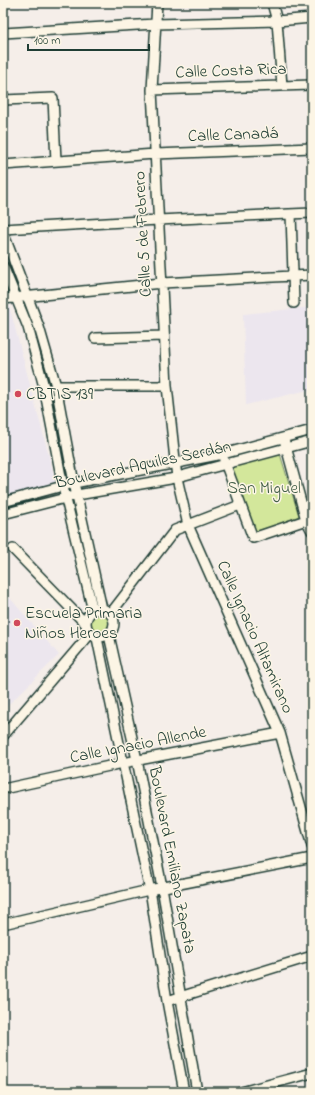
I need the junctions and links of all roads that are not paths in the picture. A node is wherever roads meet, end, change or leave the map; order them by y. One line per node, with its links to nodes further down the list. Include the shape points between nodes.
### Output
1 (157, 3): 5 (street, Calle 5 de Febrero)
2 (272, 3): 4 (street)
3 (312, 18): 4 (street)
4 (277, 21): 5 (street); 8 (street)
5 (155, 24): 6 (street); 9 (street, Calle 5 de Febrero)
6 (3, 32)
7 (312, 85): 8 (street, Calle Costa Rica)
8 (282, 86): 9 (street, Calle Costa Rica)
9 (152, 90): 12 (street, Calle 5 de Febrero)
10 (3, 100): 13 (street, via 53,98)
11 (312, 148): 12 (street, Calle Canadá)
12 (155, 154): 13 (street, Calle Canadá); 17 (street, Calle 5 de Febrero)
13 (56, 161): 14 (street, Calle Canadá)
14 (3, 165)
15 (312, 213): 16 (street)
16 (291, 214): 17 (street); 22 (street)
17 (158, 220): 18 (street); 23 (street, Calle 5 de Febrero)
18 (3, 229)
19 (3, 232): 24 (street)
20 (3, 266): 25 (street)
21 (312, 275): 22 (street)
22 (293, 276): 23 (street); 27 (street)
23 (162, 283): 24 (street); 28 (street, Calle 5 de Febrero)
24 (28, 296): 25 (street); 30 (street)
25 (15, 297): 26 (street); 41 (street, via 28,327 44,387)
26 (3, 299)
27 (294, 303)
28 (164, 336): 29 (street); 31 (street, Calle 5 de Febrero)
29 (95, 338)
30 (56, 386): 31 (street); 40 (street)
31 (167, 386): 37 (street, Calle 5 de Febrero)
32 (312, 430): 33 (street, Boulevard Aquiles Serdán)
33 (283, 438): 35 (street); 36 (street, Boulevard Aquiles Serdán)
34 (312, 441): 35 (street, Boulevard Aquiles Serdán)
35 (286, 448): 38 (street, Boulevard Aquiles Serdán); 47 (street)
36 (223, 454): 37 (street, Boulevard Aquiles Serdán); 38 (street)
37 (175, 464): 39 (street, Calle Ignacio Altamirano); 40 (street, Boulevard Aquiles Serdán)
38 (226, 464): 39 (street, Boulevard Aquiles Serdán); 45 (street)
39 (177, 478): 42 (street, Boulevard Aquiles Serdán); 48 (street, Calle Ignacio Altamirano)
40 (74, 483): 41 (street, Boulevard Aquiles Serdán); 42 (street)
41 (63, 487): 43 (street); 44 (street, Boulevard Aquiles Serdán)
42 (77, 495): 43 (street, Boulevard Aquiles Serdán); 51 (street)
43 (66, 498): 46 (street, Boulevard Aquiles Serdán); 51 (street)
44 (3, 502)
45 (240, 505): 47 (street, via 253,538); 48 (street)
46 (3, 514)
47 (306, 520): 49 (street)
48 (188, 526): 52 (street, via 175,530); 56 (street, Calle Ignacio Altamirano)
49 (312, 531)
50 (13, 549): 53 (street)
51 (97, 610): 52 (street); 53 (street, via 86,618)
52 (111, 614): 54 (street, via 115,624)
53 (86, 623): 55 (street)
54 (110, 635): 55 (street, via 101,638); 58 (street, Boulevard Emiliano Zapata)
55 (93, 636): 57 (street); 59 (street, Boulevard Emiliano Zapata)
56 (280, 733): 58 (street, Calle Ignacio Allende); 61 (street, Calle Ignacio Altamirano)
57 (3, 736)
58 (137, 760): 59 (street, Calle Ignacio Allende); 63 (street, Boulevard Emiliano Zapata)
59 (123, 763): 60 (street, Calle Ignacio Allende); 64 (street, Boulevard Emiliano Zapata)
60 (3, 789)
61 (312, 846)
62 (312, 858): 63 (street)
63 (162, 887): 64 (street); 67 (street, Boulevard Emiliano Zapata)
64 (149, 890): 65 (street); 68 (street, Boulevard Emiliano Zapata, via 152,896)
65 (3, 924)
66 (312, 956): 67 (street)
67 (181, 997): 68 (street); 71 (street, Boulevard Emiliano Zapata)
68 (166, 1001): 70 (street, Boulevard Emiliano Zapata)
69 (312, 1073): 72 (street)
70 (184, 1092)
71 (197, 1092)
72 (241, 1092)

